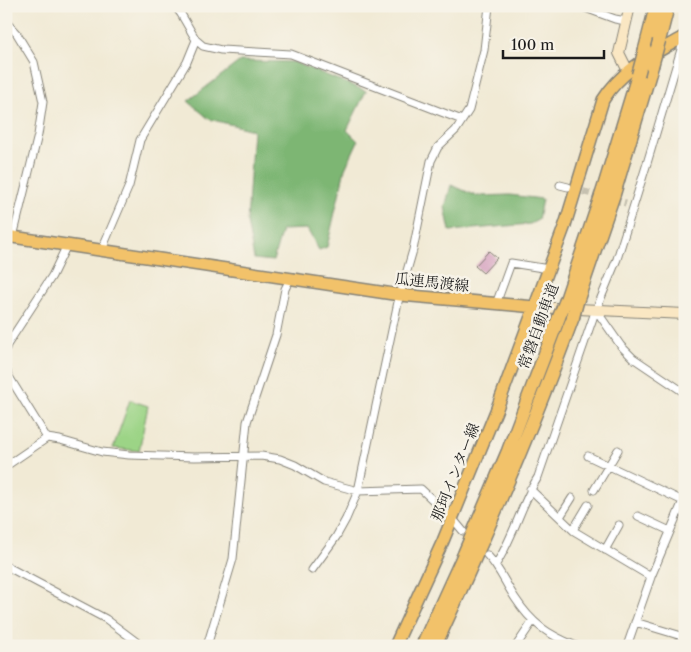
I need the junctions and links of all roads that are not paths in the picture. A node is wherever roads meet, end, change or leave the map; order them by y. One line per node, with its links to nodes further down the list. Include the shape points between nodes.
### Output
1 (175, 6): 10 (street)
2 (489, 6): 12 (street, via 484,50 470,110)
3 (580, 6): 7 (street)
4 (630, 6): 7 (street)
5 (656, 6): 11 (highway, 常磐自動車道, bridge, via 645,49)
6 (668, 6): 23 (highway, 常磐自動車道, bridge, via 614,194)
7 (626, 21): 11 (street, via 619,53)
8 (6, 22): 17 (street, via 34,62 43,102 38,135)
9 (685, 36): 11 (main road, via 646,58); 16 (street)
10 (196, 40): 12 (street, via 203,46 221,50 291,54); 19 (street, via 187,62 140,140 130,186)
11 (633, 73): 20 (main road, via 613,86 601,106); 23 (highway, 常磐自動車道)
12 (462, 120): 22 (street, via 438,147 431,162)
13 (560, 185): 14 (street)
14 (568, 187)
15 (626, 204): 16 (street)
16 (634, 206): 26 (street)
17 (10, 236): 18 (main road, 瓜連馬渡線)
18 (67, 245): 19 (main road, 瓜連馬渡線); 28 (street, via 52,276)
19 (103, 250): 21 (main road, 瓜連馬渡線)
20 (549, 269): 24 (street, via 511,263); 25 (main road)
21 (290, 278): 22 (main road, 瓜連馬渡線); 34 (street, via 276,335 247,422)
22 (400, 295): 24 (main road, 瓜連馬渡線); 39 (street)
23 (572, 301): 62 (highway, 常磐自動車道, bridge, via 560,317 501,467); 63 (highway, 常磐自動車道, bridge, via 573,317 553,370)
24 (496, 304): 25 (main road, 瓜連馬渡線)
25 (535, 307): 26 (street); 45 (main road, 那珂インター線)
26 (596, 310): 27 (street); 30 (street, via 633,358); 37 (street, via 538,476)
27 (685, 314)
28 (6, 348)
29 (6, 368): 31 (street)
30 (685, 393)
31 (47, 438): 34 (street, via 102,452 129,455); 35 (street)
32 (618, 450): 36 (street)
33 (588, 456): 36 (street)
34 (243, 457): 39 (street, via 280,459 324,482); 60 (street, via 233,559)
35 (6, 466)
36 (609, 466): 38 (street); 41 (street)
37 (530, 489): 44 (street); 52 (street)
38 (594, 490)
39 (358, 491): 45 (street, via 421,489); 54 (street, via 336,537)
40 (572, 498): 44 (street)
41 (684, 498): 49 (street)
42 (588, 506): 47 (street)
43 (638, 516): 49 (street)
44 (560, 517): 47 (street)
45 (453, 519): 48 (street); 61 (main road, 那珂インター線)
46 (619, 525): 50 (street)
47 (573, 530): 50 (street)
48 (462, 531)
49 (670, 531): 55 (street)
50 (605, 550): 55 (street)
51 (486, 555): 52 (street)
52 (496, 564): 56 (street, via 515,598)
53 (6, 566): 59 (street, via 106,619)
54 (312, 570)
55 (651, 577): 57 (street)
56 (533, 621): 64 (street); 65 (street, via 544,631)
57 (635, 622): 58 (street); 66 (street)
58 (685, 637)
59 (142, 646)
60 (207, 646)
61 (395, 646)
62 (422, 646)
63 (435, 646)
64 (516, 646)
65 (576, 646)
66 (627, 646)

